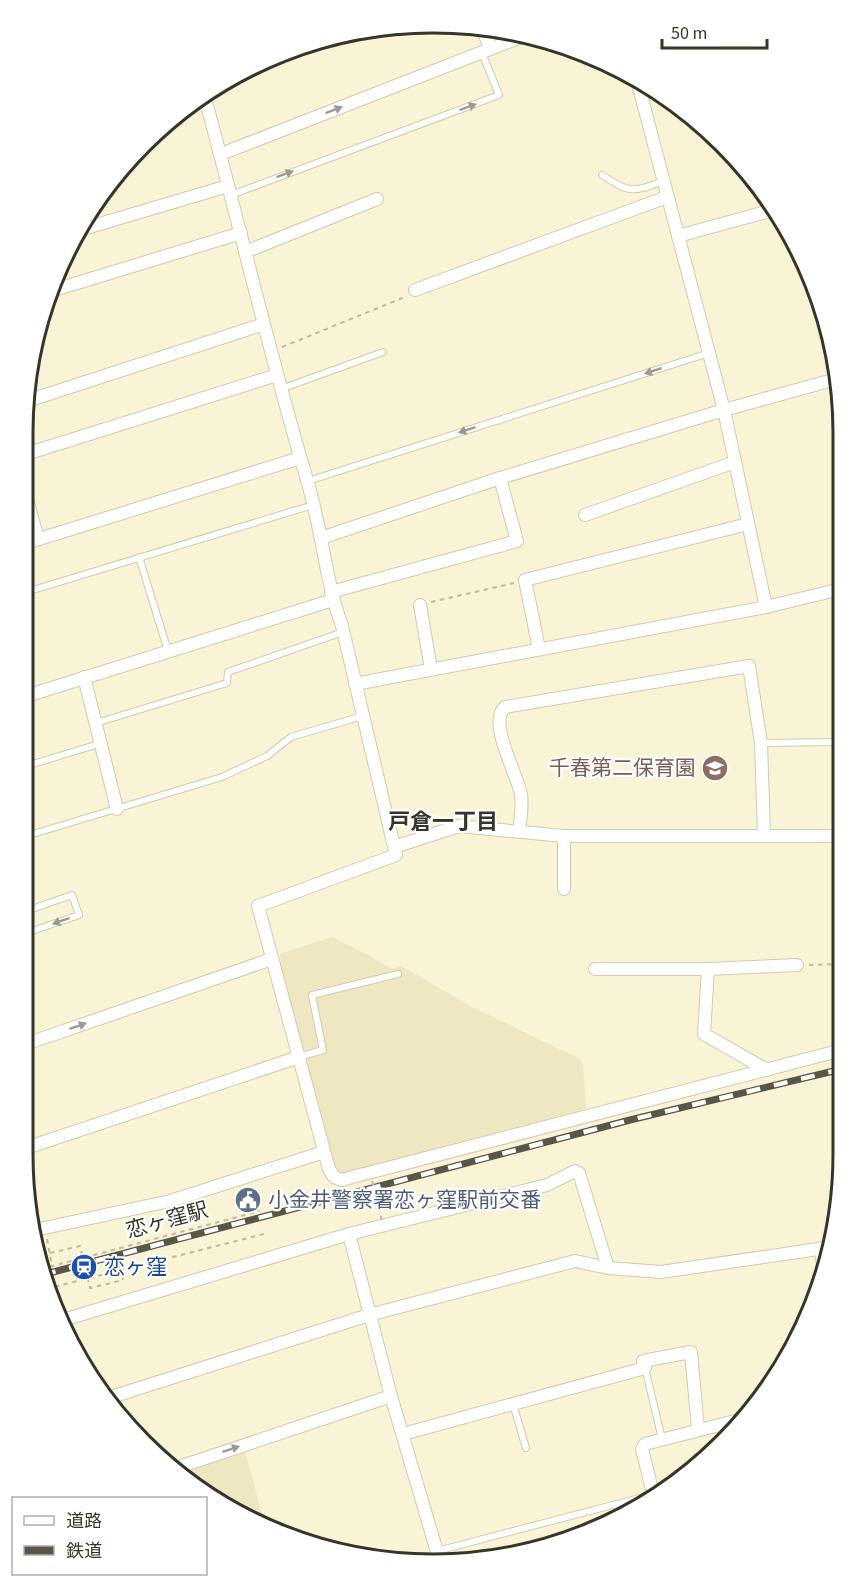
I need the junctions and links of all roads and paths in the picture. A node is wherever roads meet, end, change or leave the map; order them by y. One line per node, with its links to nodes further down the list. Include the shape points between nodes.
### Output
1 (483, 36): 3 (street)
2 (511, 41): 3 (street)
3 (486, 51): 6 (street, one-way to 3); 9 (lane, one-way to 3, via 499,95)
4 (642, 92): 8 (street)
5 (207, 103): 6 (street)
6 (221, 154): 9 (street)
7 (602, 175): 8 (lane, via 623,188 638,191)
8 (663, 181): 10 (street)
9 (229, 191): 13 (street); 14 (street)
10 (667, 197): 15 (street); 18 (street)
11 (377, 200): 16 (street)
12 (767, 212): 15 (street)
13 (90, 227)
14 (241, 233): 16 (street); 17 (street)
15 (678, 236): 22 (street)
16 (245, 252): 19 (street)
17 (60, 288)
18 (415, 290): 20 (path)
19 (264, 324): 20 (street); 26 (street)
20 (271, 351): 23 (street)
21 (383, 352): 25 (lane)
22 (709, 353): 27 (street); 32 (lane, one-way to 32)
23 (277, 375): 25 (street); 28 (street)
24 (830, 381): 27 (street)
25 (280, 389): 29 (street)
26 (35, 399)
27 (724, 410): 30 (street); 31 (street)
28 (33, 452)
29 (300, 458): 32 (street); 38 (street)
30 (735, 462): 34 (street); 36 (street)
31 (500, 478): 37 (street); 44 (street, via 517,541)
32 (308, 481): 33 (street)
33 (313, 505): 37 (street); 40 (lane)
34 (585, 515)
35 (33, 521): 38 (street)
36 (748, 524): 41 (street); 46 (street)
37 (321, 538): 44 (street)
38 (38, 539): 39 (street)
39 (33, 541)
40 (139, 557): 42 (lane); 49 (lane)
41 (525, 580): 45 (path); 48 (street)
42 (33, 590)
43 (833, 591): 46 (street)
44 (332, 596): 47 (street); 49 (street)
45 (420, 605): 50 (street)
46 (766, 607): 48 (street)
47 (343, 632): 52 (street); 55 (lane, via 228,672 227,683)
48 (539, 649): 50 (street)
49 (168, 651): 51 (street)
50 (432, 669): 52 (street)
51 (84, 677): 53 (street); 55 (street)
52 (355, 684): 54 (street)
53 (33, 695)
54 (363, 716): 60 (lane, via 291,737 267,756 222,777); 66 (street)
55 (96, 723): 57 (street)
56 (833, 742): 58 (lane)
57 (102, 743): 59 (lane); 60 (street)
58 (761, 743): 61 (street, via 749,666 505,707 499,717 504,747 521,796); 63 (street)
59 (33, 764)
60 (117, 809): 62 (lane)
61 (519, 832): 64 (street); 66 (street, via 459,826)
62 (33, 834)
63 (764, 835): 64 (street); 65 (street)
64 (564, 836): 67 (street)
65 (833, 836)
66 (394, 847): 70 (street, via 396,855 258,906)
67 (564, 889)
68 (33, 908): 69 (lane, one-way to 69, via 72,894 79,915)
69 (33, 931)
70 (272, 959): 76 (street, one-way to 70); 78 (street)
71 (833, 964): 72 (path)
72 (797, 965): 74 (street)
73 (594, 969): 74 (street)
74 (708, 969): 79 (street, via 704,1034)
75 (398, 974): 78 (lane, via 312,995 323,1050)
76 (33, 1042)
77 (833, 1052): 79 (street)
78 (299, 1057): 80 (street); 81 (street)
79 (767, 1070): 81 (street, via 341,1180 329,1169)
80 (33, 1145)
81 (324, 1152): 85 (street, via 170,1201)
82 (372, 1181): 84 (path, bridge)
83 (260, 1211): 91 (path, 恋ヶ窪駅)
84 (382, 1221)
85 (40, 1229)
86 (41, 1231): 90 (path)
87 (264, 1234): 93 (path, 恋ヶ窪駅)
88 (349, 1234): 92 (street, via 547,1185 574,1171 579,1173); 95 (street); 96 (street)
89 (821, 1248): 92 (street, via 661,1272)
90 (50, 1253): 91 (path); 93 (path, 恋ヶ窪駅, bridge, via 80,1246 90,1288 123,1280)
91 (52, 1266)
92 (608, 1268): 95 (street, via 575,1262)
93 (121, 1270): 94 (path, 恋ヶ窪駅)
94 (55, 1287)
95 (369, 1315): 98 (street); 99 (street)
96 (68, 1318)
97 (645, 1368): 100 (street); 102 (street, via 643,1361 691,1352); 104 (lane)
98 (115, 1396)
99 (392, 1396): 103 (street); 106 (street, one-way to 99)
100 (513, 1404): 103 (street); 105 (lane)
101 (730, 1422): 102 (street)
102 (698, 1429): 104 (street)
103 (403, 1434): 110 (street)
104 (662, 1439): 107 (street, via 645,1444 642,1449)
105 (526, 1448)
106 (183, 1466)
107 (651, 1489)
108 (631, 1501): 109 (lane)
109 (452, 1553)
110 (438, 1554)

